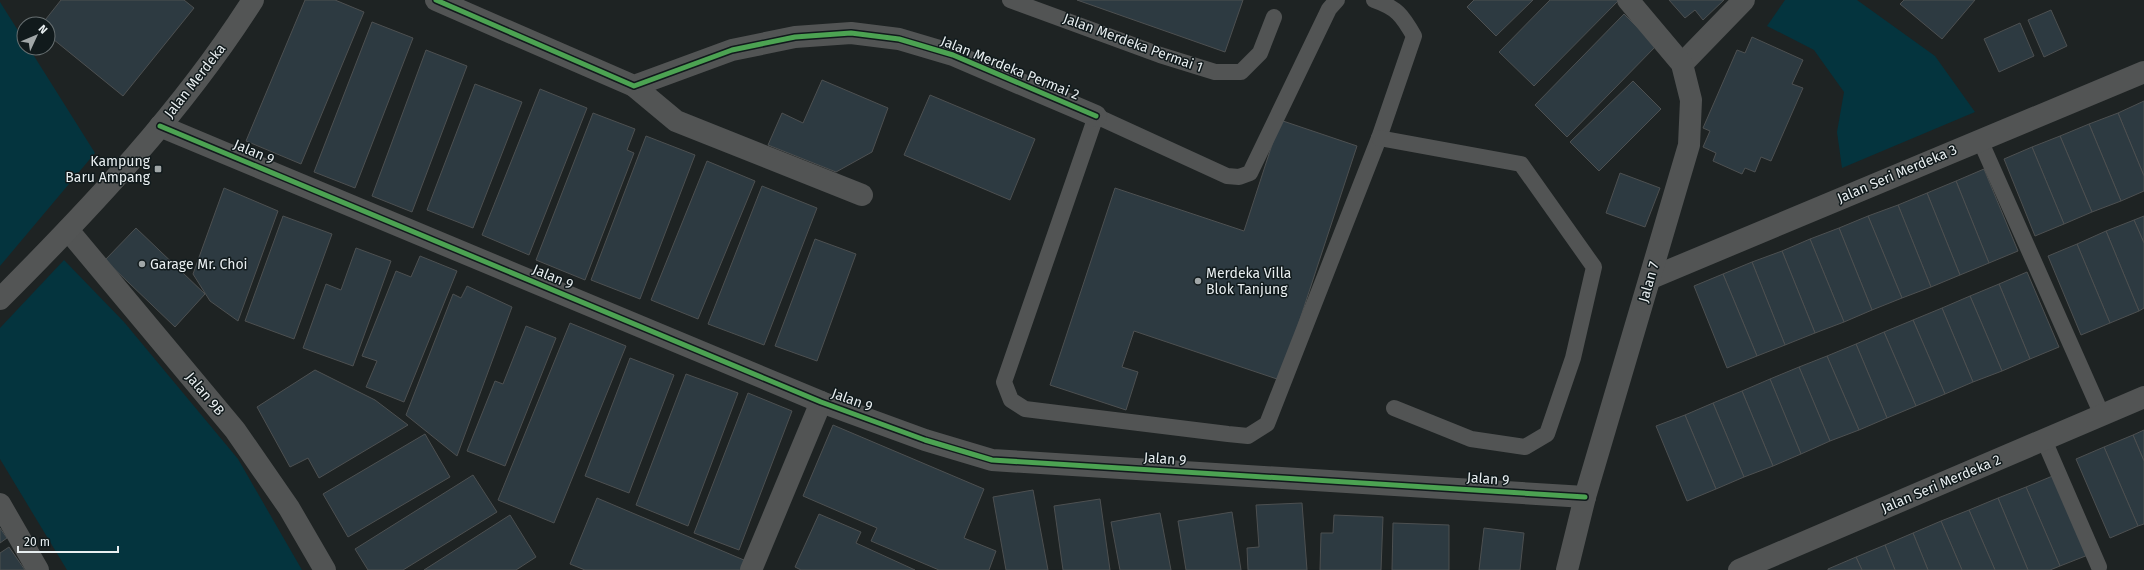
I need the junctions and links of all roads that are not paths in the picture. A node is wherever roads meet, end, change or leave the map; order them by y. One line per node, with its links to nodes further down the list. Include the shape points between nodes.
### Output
1 (254, 0): 13 (street, Jalan Merdeka, via 227,40)
2 (436, 0): 11 (street)
3 (1010, 0): 8 (lane, Jalan Merdeka Permai 1, via 1160,55 1215,72 1241,72 1260,53)
4 (1337, 0): 12 (lane, via 1329,9 1250,173 1239,177 1227,176)
5 (1374, 0): 14 (lane, via 1386,4 1402,16 1414,36)
6 (1628, 0): 9 (street, Jalan 7)
7 (1744, 0): 9 (street)
8 (1274, 17)
9 (1682, 64): 18 (street, Jalan 7, via 1691,100 1689,145)
10 (2144, 72): 15 (street, Jalan Seri Merdeka 3)
11 (634, 86): 12 (street, Jalan Merdeka Permai 2, via 732,50 795,37 851,33 899,39 953,55); 16 (street, via 676,121)
12 (1096, 116): 14 (lane, via 1004,382 1011,400 1025,409 1235,435 1248,436 1267,424)
13 (160, 126): 17 (street, Jalan Merdeka); 21 (street, Jalan 9)
14 (1379, 138): 22 (lane, via 1521,164 1594,267 1573,358 1547,434 1525,447 1471,439)
15 (1980, 140): 18 (street, Jalan Seri Merdeka 3); 23 (lane)
16 (862, 195)
17 (68, 230): 19 (street, Jalan Merdeka); 29 (street, Jalan 9B, via 235,430 289,508)
18 (1651, 278): 25 (street, Jalan 7)
19 (0, 299)
20 (2144, 397): 23 (street, Jalan Seri Merdeka 2)
21 (821, 402): 25 (street, Jalan 9, via 925,440 992,460); 30 (street)
22 (1394, 408)
23 (2102, 415): 24 (street, Jalan Seri Merdeka 2)
24 (2044, 440): 27 (lane); 32 (street, Jalan Seri Merdeka 2)
25 (1585, 497): 31 (street, Jalan 7)
26 (0, 504): 28 (street)
27 (2099, 567)
28 (38, 570)
29 (325, 570)
30 (751, 570)
31 (1567, 570)
32 (1739, 570)

